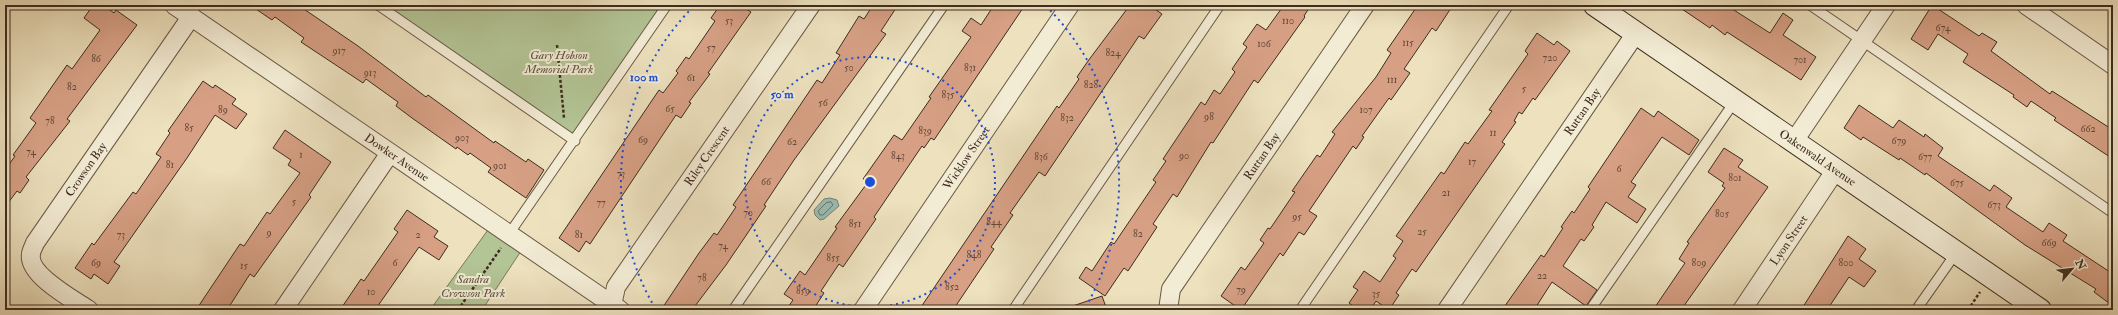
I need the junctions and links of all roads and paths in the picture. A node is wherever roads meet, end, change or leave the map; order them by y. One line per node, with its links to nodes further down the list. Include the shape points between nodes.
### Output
1 (174, 5): 14 (street, Dowker Avenue)
2 (378, 5): 20 (lane)
3 (667, 5): 21 (lane)
4 (811, 5): 28 (street, Riley Crescent, via 616,287)
5 (944, 5): 32 (lane)
6 (1070, 5): 33 (street, Wicklow Street)
7 (1220, 5): 34 (lane)
8 (1365, 5): 35 (street, Ruttan Bay, via 1170,289)
9 (1509, 5): 36 (lane)
10 (1595, 5): 15 (street, Oakenwald Avenue)
11 (1810, 5): 16 (lane)
12 (1886, 5): 16 (street)
13 (2026, 5): 18 (street)
14 (191, 17): 23 (street, Dowker Avenue); 29 (street, Crowson Bay, via 35,243 30,255 33,267 41,277)
15 (1636, 33): 19 (street, Oakenwald Avenue); 37 (street, Ruttan Bay)
16 (1862, 41): 22 (street); 25 (lane)
17 (556, 45): 20 (path)
18 (2113, 65)
19 (1735, 101): 22 (street, Oakenwald Avenue); 38 (lane)
20 (565, 134): 21 (lane)
21 (575, 140): 26 (lane)
22 (1794, 141): 24 (street, Oakenwald Avenue)
23 (390, 152): 26 (street, Dowker Avenue); 30 (street)
24 (1835, 171): 27 (street, Oakenwald Avenue); 39 (street, Lyon Street)
25 (2113, 213)
26 (510, 234): 28 (street, Dowker Avenue); 31 (path)
27 (1956, 253): 40 (lane); 41 (street, Oakenwald Avenue)
28 (614, 308)
29 (89, 310)
30 (283, 310)
31 (458, 310)
32 (733, 310)
33 (864, 310)
34 (1013, 310)
35 (1168, 310)
36 (1300, 310)
37 (1447, 310)
38 (1590, 310)
39 (1742, 310)
40 (1916, 310)
41 (2040, 310)

